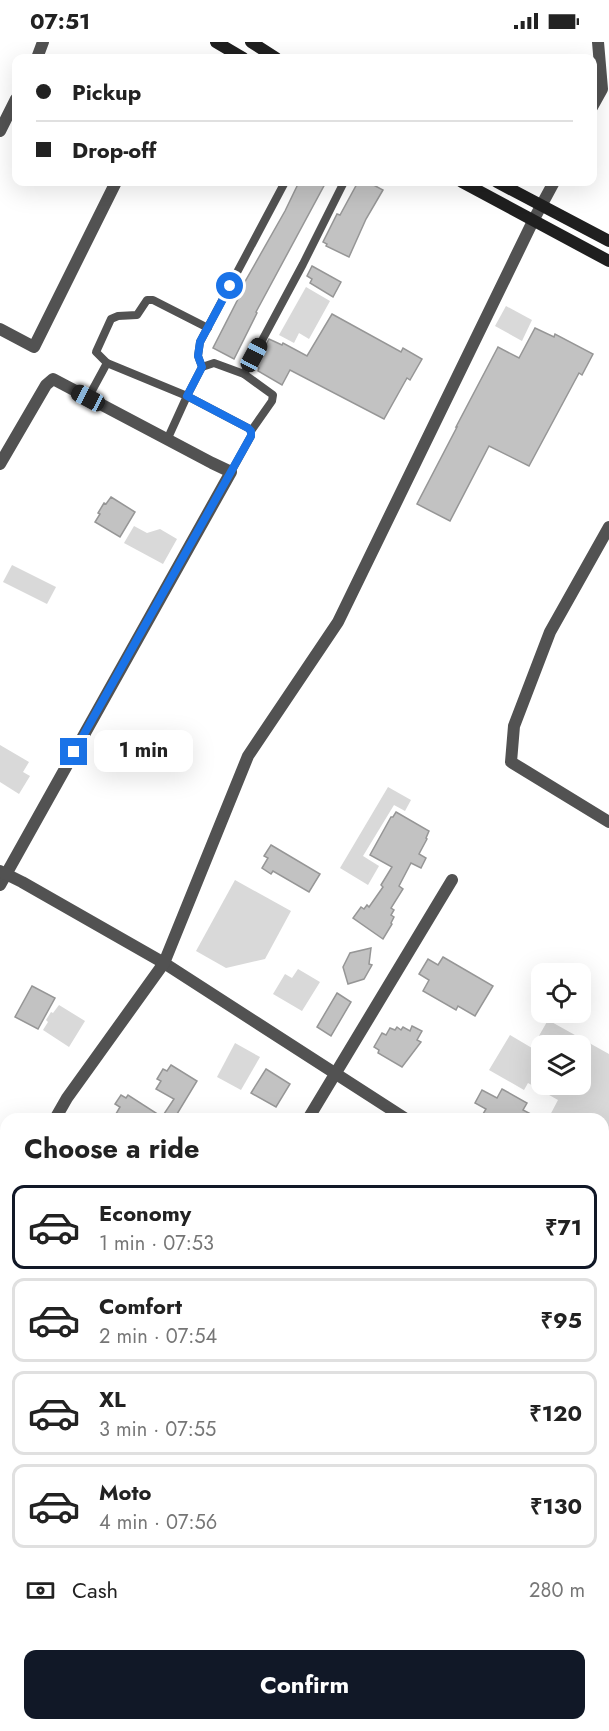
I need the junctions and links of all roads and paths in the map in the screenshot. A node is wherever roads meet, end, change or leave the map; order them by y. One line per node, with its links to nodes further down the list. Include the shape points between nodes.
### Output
1 (216, 42): 4 (street)
2 (250, 42): 5 (street)
3 (598, 42): 6 (street)
4 (236, 54)
5 (270, 54)
6 (605, 73): 7 (street)
7 (597, 98)
8 (12, 107): 9 (street)
9 (0, 131)
10 (114, 186): 21 (street, via 33,347)
11 (283, 186): 20 (lane)
12 (343, 186): 24 (lane)
13 (470, 186): 17 (street)
14 (505, 186): 16 (street)
15 (552, 186): 16 (street)
16 (542, 205): 17 (street); 18 (street)
17 (534, 219): 19 (street); 35 (street, via 338,622 248,756)
18 (609, 241)
19 (609, 261)
20 (208, 328): 22 (lane, via 147,300 137,315 111,320 96,352); 23 (lane, via 200,342 198,356)
21 (0, 329)
22 (107, 363): 25 (lane); 26 (lane)
23 (202, 367): 24 (lane, via 214,363); 25 (lane)
24 (244, 374): 27 (lane, via 273,395)
25 (187, 396): 27 (lane); 28 (lane)
26 (88, 398): 28 (street); 29 (street, via 53,379)
27 (251, 431): 30 (lane)
28 (167, 440): 30 (street)
29 (0, 464)
30 (231, 472): 33 (street)
31 (609, 527): 32 (street, via 550,632 514,726 511,762)
32 (609, 822)
33 (2, 877): 35 (street)
34 (452, 880): 36 (street)
35 (164, 963): 36 (street); 37 (street)
36 (335, 1073): 38 (street); 39 (street)
37 (58, 1113)
38 (312, 1113)
39 (397, 1113)

